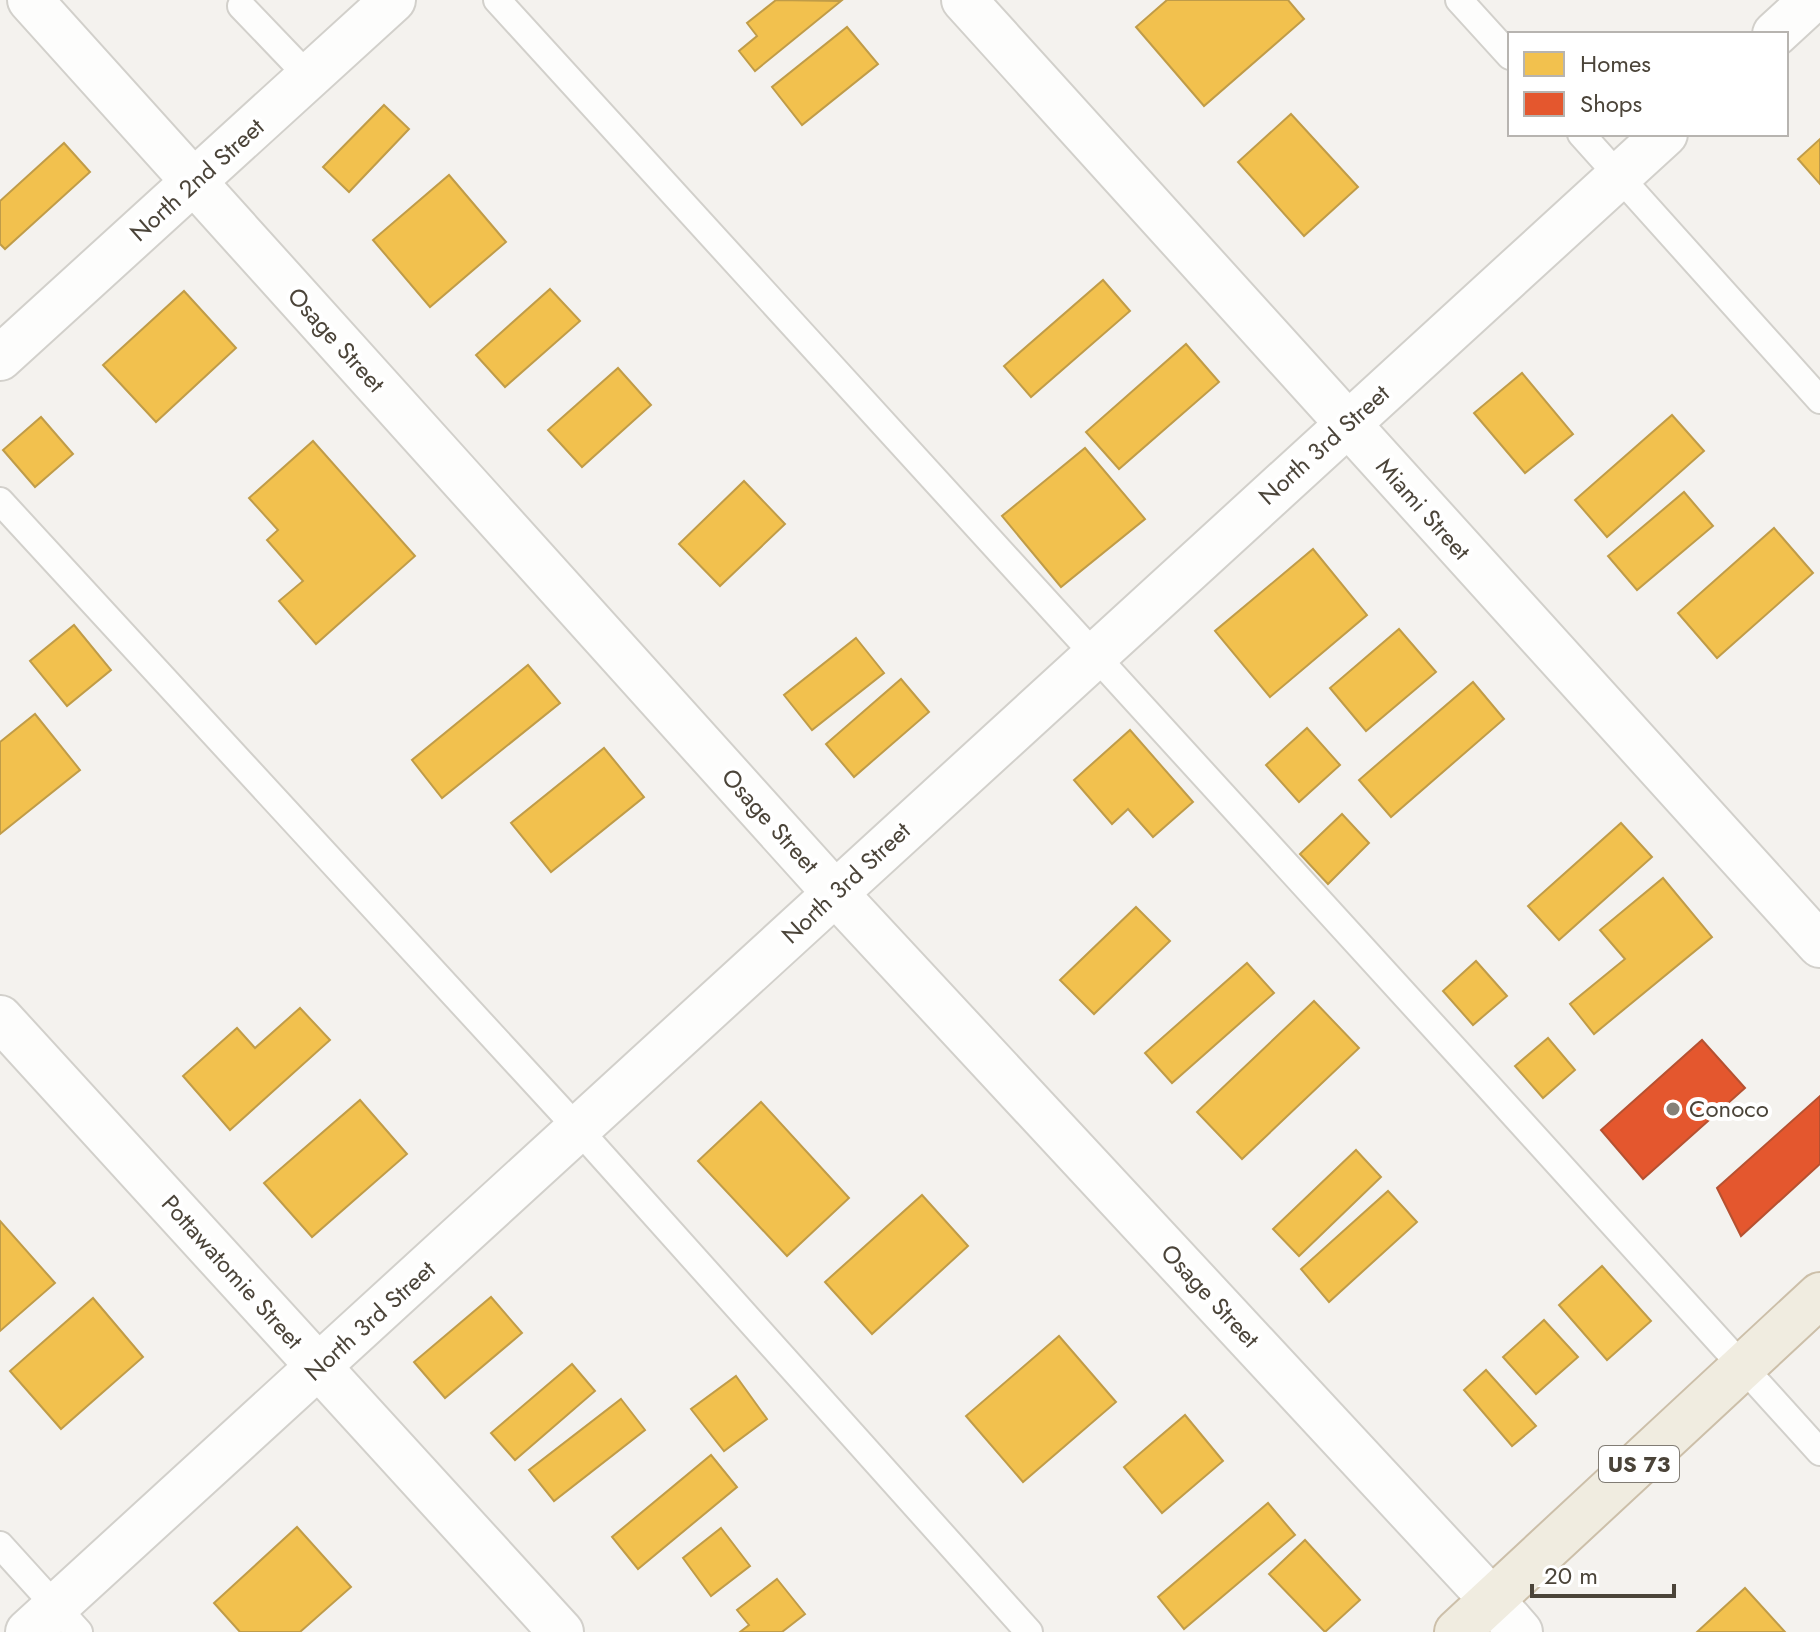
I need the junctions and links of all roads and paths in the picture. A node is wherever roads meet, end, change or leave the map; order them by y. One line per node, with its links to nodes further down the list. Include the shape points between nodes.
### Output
1 (30, 0): 14 (street, Osage Street)
2 (393, 0): 10 (street, North 2nd Street)
3 (497, 0): 19 (lane)
4 (964, 0): 17 (street, Miami Street)
5 (1459, 0): 9 (lane)
6 (1812, 0): 8 (street)
7 (241, 6): 10 (lane)
8 (1777, 32)
9 (1508, 54)
10 (309, 77): 14 (street, North 2nd Street)
11 (1583, 136): 13 (lane)
12 (1663, 136): 13 (street, North 3rd Street)
13 (1619, 176): 16 (lane); 17 (street, North 3rd Street)
14 (195, 183): 15 (street, North 2nd Street); 20 (street, Osage Street)
15 (0, 358)
16 (1820, 400)
17 (1346, 425): 19 (street, North 3rd Street); 21 (street, Miami Street)
18 (0, 501): 23 (lane)
19 (1094, 656): 20 (street, North 3rd Street); 26 (lane)
20 (835, 893): 23 (street, North 3rd Street); 29 (street, Osage Street)
21 (1820, 945)
22 (0, 1018): 25 (street, Pottawatomie Street)
23 (579, 1130): 25 (street, North 3rd Street); 32 (lane)
24 (1820, 1295): 26 (highway, US 73)
25 (320, 1367): 30 (street, North 3rd Street); 31 (street, Pottawatomie Street)
26 (1743, 1367): 27 (lane); 29 (highway, US 73)
27 (1820, 1452)
28 (0, 1545): 30 (lane)
29 (1506, 1616): 33 (highway, US 73)
30 (54, 1624)
31 (561, 1632)
32 (1029, 1632)
33 (1457, 1632)

